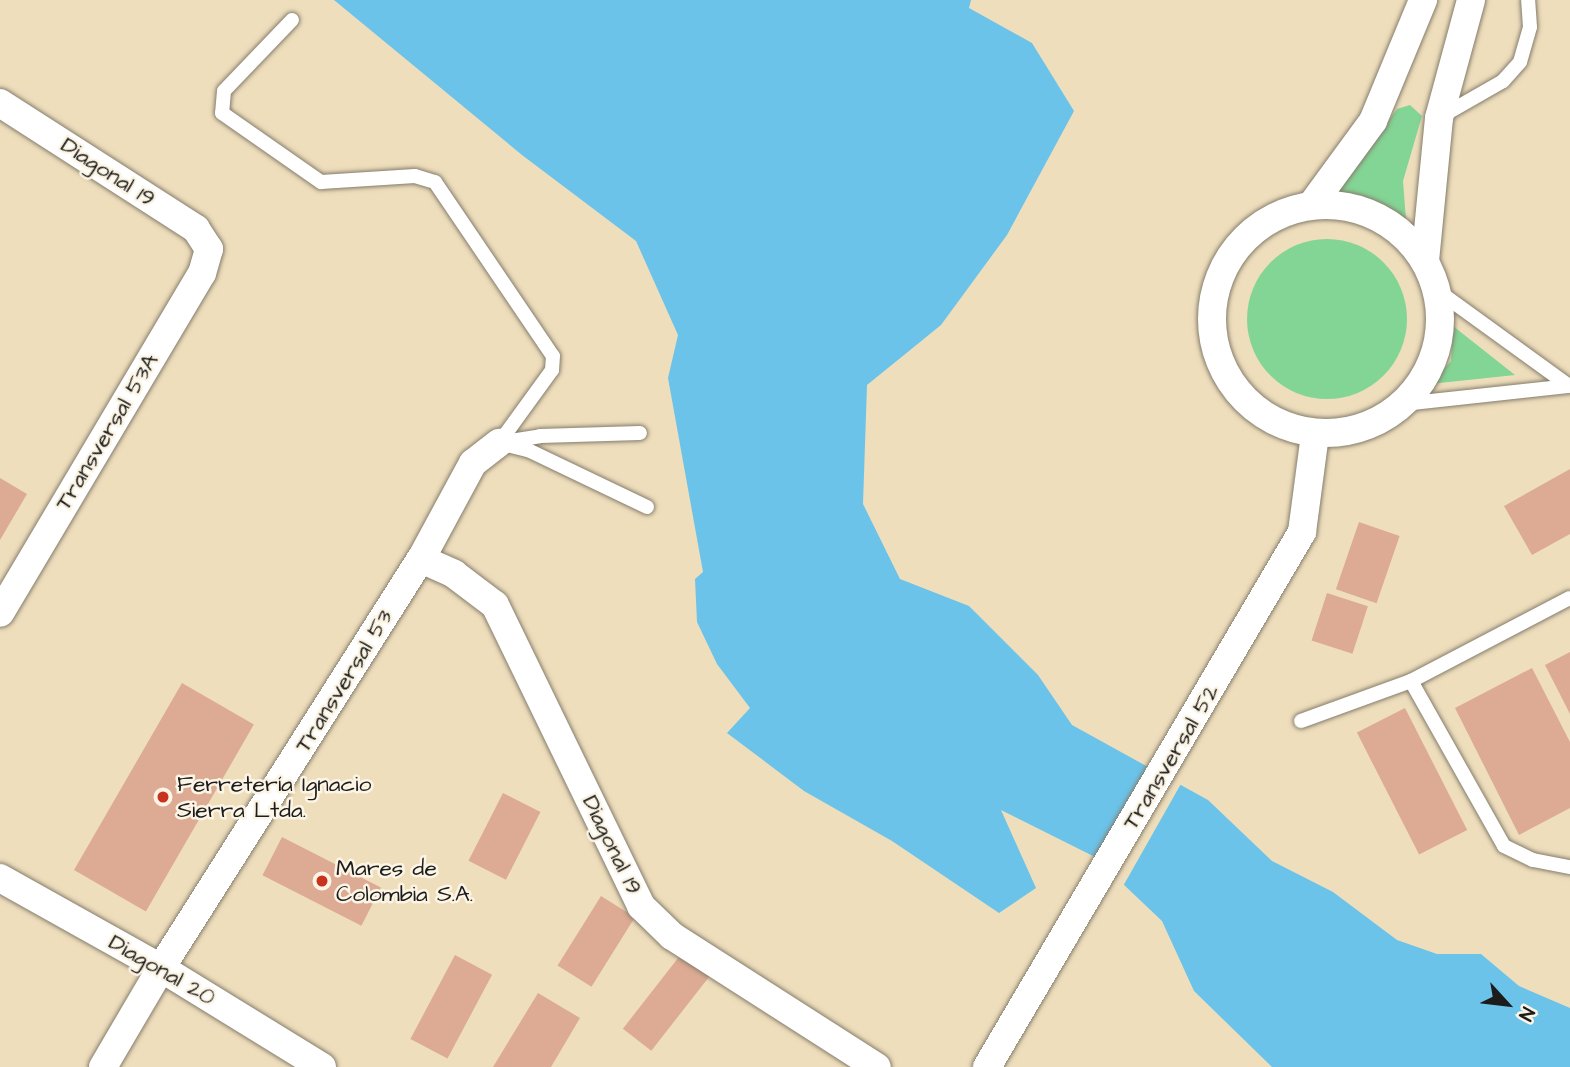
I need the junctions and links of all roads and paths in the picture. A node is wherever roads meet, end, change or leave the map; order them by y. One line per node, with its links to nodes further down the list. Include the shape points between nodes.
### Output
1 (1423, 0): 7 (street, via 1373,121)
2 (1471, 0): 6 (street)
3 (1528, 0): 6 (lane, via 1530,27 1521,62 1503,81)
4 (292, 20): 15 (lane, via 224,91 222,113 321,182 415,176 435,183 553,356 552,370)
5 (0, 103): 8 (street, Diagonal 19, via 196,229)
6 (1439, 118): 9 (street)
7 (1313, 204): 9 (street, via 1345,205 1377,215 1405,234); 14 (street, via 1279,214 1247,236 1223,268 1212,304 1214,343 1228,379 1253,408 1272,421)
8 (209, 249): 19 (street, Transversal 53A, via 202,273)
9 (1425, 261): 10 (street)
10 (1438, 291): 11 (lane); 12 (street, via 1440,332 1428,371)
11 (1569, 385): 12 (lane)
12 (1403, 404): 14 (street, via 1359,429)
13 (640, 433): 15 (lane, via 540,436)
14 (1315, 434): 25 (street, Transversal 52, via 1302,532)
15 (499, 443): 16 (lane, via 528,450); 17 (street, Transversal 53, via 474,463)
16 (647, 507)
17 (421, 559): 24 (street, Transversal 53); 28 (street, Diagonal 19, via 454,575 495,605 641,906 672,936)
18 (1570, 598): 20 (lane)
19 (0, 612)
20 (1411, 681): 21 (lane); 22 (lane, via 1504,846 1533,860)
21 (1301, 721)
22 (1570, 867)
23 (0, 878): 24 (street, Diagonal 20)
24 (161, 968): 26 (street, Transversal 53); 27 (street, Diagonal 20)
25 (994, 1055)
26 (103, 1067)
27 (322, 1067)
28 (877, 1067)

